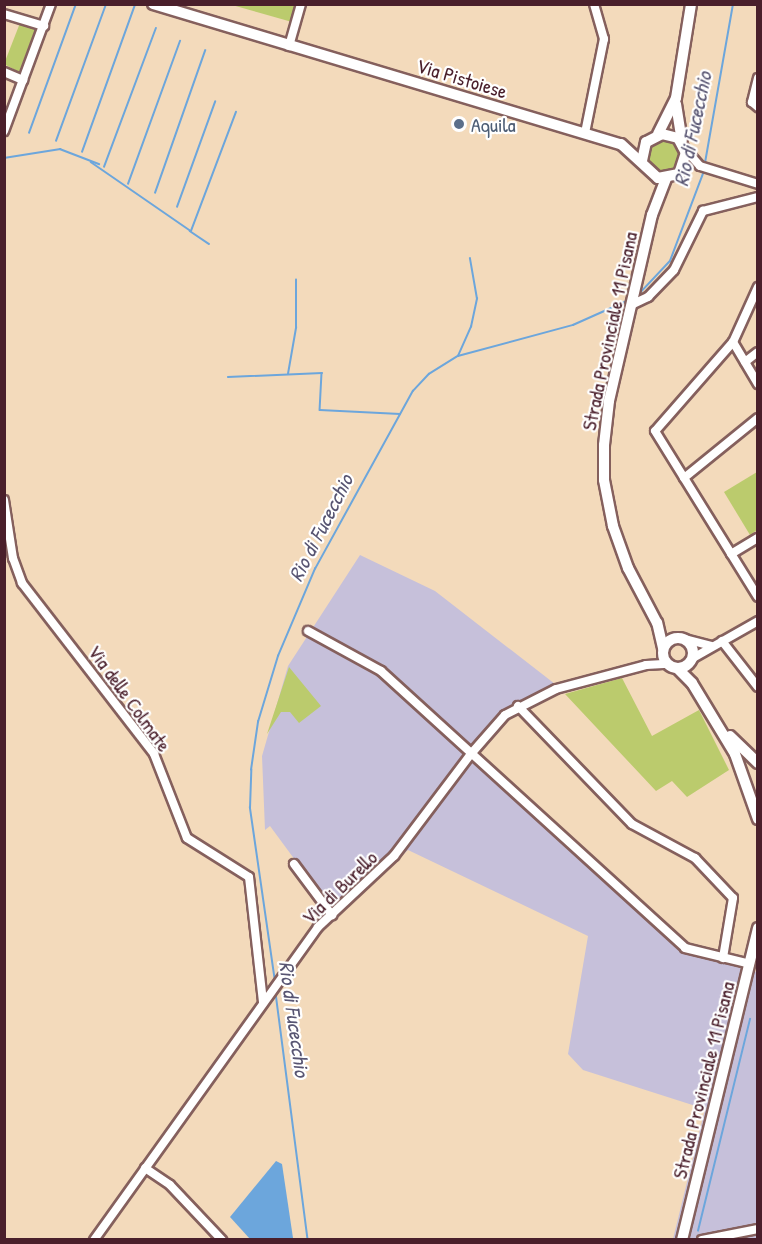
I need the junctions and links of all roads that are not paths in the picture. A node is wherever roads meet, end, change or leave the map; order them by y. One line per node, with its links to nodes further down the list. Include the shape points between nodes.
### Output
1 (51, 4): 7 (street)
2 (153, 4): 8 (main road, Via Pistoiese)
3 (301, 4): 8 (street)
4 (594, 4): 15 (street, via 604,39)
5 (691, 4): 12 (main road)
6 (4, 14): 7 (street)
7 (44, 26): 11 (street)
8 (289, 45): 15 (main road, Via Pistoiese)
9 (4, 72): 11 (street)
10 (758, 78): 13 (street, via 752,102)
11 (23, 80): 14 (street)
12 (676, 98): 16 (main road); 18 (main road, via 677,128)
13 (758, 107)
14 (4, 131)
15 (585, 133): 17 (main road, Via Pistoiese)
16 (654, 136): 17 (main road); 18 (main road, via 672,135); 19 (main road, via 642,148)
17 (624, 145): 19 (main road, Via Pistoiese)
18 (684, 147): 20 (street); 21 (main road, via 686,163)
19 (642, 160): 22 (main road)
20 (699, 166): 21 (street); 24 (street)
21 (679, 174): 23 (main road)
22 (651, 175): 23 (main road); 26 (main road, Strada Provinciale 11 Pisana)
23 (666, 179): 26 (main road, Strada Provinciale 11 Pisana)
24 (758, 184)
25 (758, 197): 28 (street, via 703,211 666,281)
26 (652, 215): 28 (main road, Strada Provinciale 11 Pisana)
27 (758, 287): 29 (street)
28 (630, 308): 40 (main road, Strada Provinciale 11 Pisana, via 606,422 604,480 621,550)
29 (733, 342): 31 (street); 34 (street, via 656,428 656,435)
30 (758, 352): 31 (street)
31 (745, 362): 32 (street)
32 (758, 384)
33 (758, 418): 34 (street)
34 (684, 477): 37 (street)
35 (4, 500): 60 (street, Via delle Colmate, via 22,583 154,754 187,838 249,877)
36 (758, 538): 37 (street)
37 (731, 554): 38 (street)
38 (758, 597)
39 (758, 621): 43 (street)
40 (657, 623): 42 (main road, Strada Provinciale 11 Pisana); 45 (main road, Strada Provinciale 11 Pisana)
41 (308, 631): 51 (street, via 381,671)
42 (681, 638): 44 (street); 45 (main road); 46 (main road, via 692,646)
43 (722, 642): 44 (street); 48 (street)
44 (711, 646): 46 (street)
45 (668, 659): 46 (main road); 47 (main road); 49 (street, Via di Burello, via 556,689)
46 (692, 660): 47 (main road)
47 (692, 682): 50 (main road)
48 (758, 687)
49 (518, 706): 51 (street, Via di Burello); 58 (street, via 632,824 695,858 733,898)
50 (711, 714): 52 (main road); 53 (main road)
51 (470, 755): 56 (street, Via di Burello, via 407,842); 58 (street, via 685,948)
52 (758, 763)
53 (756, 795): 54 (main road)
54 (758, 819)
55 (294, 864): 56 (street)
56 (332, 915): 60 (street, Via di Burello, via 318,927)
57 (758, 928): 59 (main road, Strada Provinciale 11 Pisana)
58 (723, 958): 59 (street)
59 (750, 964): 65 (main road, Strada Provinciale 11 Pisana)
60 (263, 1002): 61 (street, Via di Burello)
61 (145, 1168): 63 (street, Via di Burello); 64 (street, via 170,1185)
62 (758, 1229): 66 (street)
63 (94, 1239)
64 (222, 1239)
65 (682, 1239)
66 (702, 1239)

